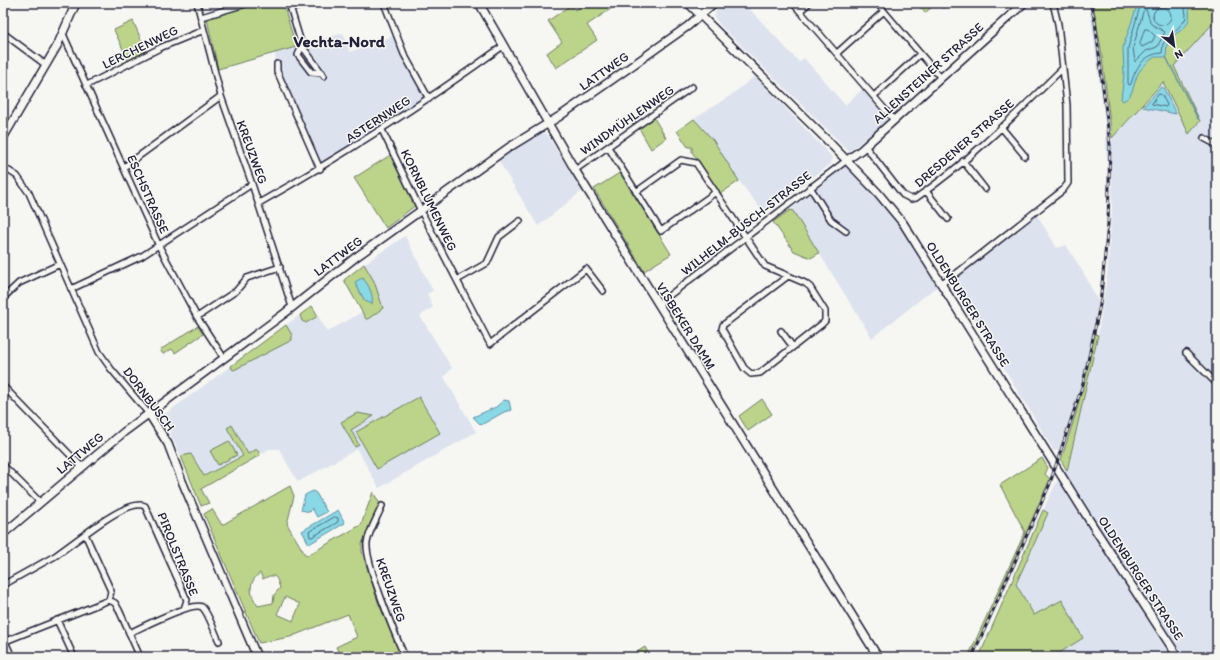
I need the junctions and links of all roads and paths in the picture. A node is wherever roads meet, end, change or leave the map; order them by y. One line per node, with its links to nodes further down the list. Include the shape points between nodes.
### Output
1 (76, 3): 21 (street)
2 (197, 3): 18 (street, KREUZWEG)
3 (249, 3): 18 (street)
4 (314, 3): 14 (street)
5 (384, 3): 34 (street, via 404,54)
6 (479, 3): 23 (street, VISBEKER DAMM)
7 (688, 3): 17 (street, OLDENBURGER STRASSE)
8 (714, 3): 17 (street, LATTWEG)
9 (793, 3): 15 (street)
10 (809, 3): 15 (street)
11 (877, 3): 16 (street)
12 (1024, 3): 29 (street, ALLENSTEINER STRASSE)
13 (1053, 3): 28 (street)
14 (289, 6): 22 (street)
15 (800, 11): 24 (street)
16 (884, 11): 24 (street); 25 (street)
17 (701, 15): 36 (street, LATTWEG); 45 (street, OLDENBURGER STRASSE)
18 (200, 17): 19 (street, KREUZWEG)
19 (204, 30): 30 (street, LERCHENWEG); 32 (street, KREUZWEG)
20 (3, 33): 27 (street)
21 (63, 34): 27 (street); 30 (street, ESCHSTRASSE)
22 (302, 46): 22 (street, via 323,74 311,72 298,56)
23 (503, 46): 34 (street, ASTERNWEG); 36 (street, VISBEKER DAMM)
24 (837, 53): 33 (street)
25 (920, 54): 29 (street); 33 (street)
26 (277, 64): 49 (street)
27 (46, 65): 39 (street)
28 (1063, 68): 37 (street, DRESDENER STRASSE); 68 (street, via 1069,146 1068,184 952,277)
29 (941, 78): 35 (street, ALLENSTEINER STRASSE)
30 (87, 85): 48 (street, ESCHSTRASSE)
31 (692, 87): 43 (street, WINDMÜHLENWEG)
32 (220, 96): 48 (street); 51 (street, KREUZWEG)
33 (874, 96): 35 (street)
34 (429, 99): 38 (street, ASTERNWEG)
35 (894, 120): 42 (street, ALLENSTEINER STRASSE)
36 (548, 124): 50 (street, VISBEKER DAMM); 58 (street, LATTWEG, via 508,148)
37 (1001, 127): 44 (street); 46 (street, DRESDENER STRASSE)
38 (382, 130): 49 (street, ASTERNWEG); 58 (street, KORNBLUMENWEG)
39 (3, 138)
40 (1204, 138): 41 (street)
41 (1217, 145)
42 (865, 146): 45 (street, ALLENSTEINER STRASSE); 54 (street, DRESDENER STRASSE, via 907,198 916,198)
43 (608, 147): 50 (street, WINDMÜHLENWEG); 55 (street)
44 (1025, 156)
45 (847, 160): 52 (street, WILHELM-BUSCH-STRASSE); 68 (street, OLDENBURGER STRASSE, via 892,209)
46 (963, 161): 53 (street); 54 (street, DRESDENER STRASSE)
47 (3, 166): 64 (street, DORNBUSCH, via 17,176 29,193)
48 (124, 167): 63 (street, ESCHSTRASSE)
49 (320, 169): 57 (street, ASTERNWEG)
50 (575, 170): 72 (street, VISBEKER DAMM)
51 (252, 184): 57 (street, KREUZWEG); 63 (street)
52 (810, 187): 61 (street, via 831,220); 62 (street, WILHELM-BUSCH-STRASSE)
53 (985, 189)
54 (926, 191): 59 (street)
55 (636, 192): 56 (street, via 681,160 696,163); 56 (street, via 661,231)
56 (716, 192): 62 (street)
57 (259, 203): 65 (street, KREUZWEG)
58 (421, 210): 67 (street, KORNBLUMENWEG); 73 (street, LATTWEG)
59 (948, 219)
60 (520, 221): 67 (street, via 499,237 487,263)
61 (846, 231)
62 (746, 238): 66 (street, via 765,266); 72 (street, WILHELM-BUSCH-STRASSE)
63 (159, 246): 69 (street); 74 (street, ESCHSTRASSE)
64 (60, 264): 69 (street, DORNBUSCH); 71 (street, via 19,283)
65 (280, 267): 73 (street, KREUZWEG); 74 (street, via 247,278 236,291)
66 (788, 276): 76 (street, via 808,285 825,311 825,321); 76 (street, via 722,329 744,368 751,374 760,373)
67 (457, 280): 70 (street, KORNBLUMENWEG, via 490,344 586,269)
68 (941, 283): 101 (street, OLDENBURGER STRASSE)
69 (71, 289): 81 (street, DORNBUSCH, via 99,352)
70 (603, 291)
71 (3, 298)
72 (658, 304): 100 (street, VISBEKER DAMM)
73 (292, 307): 78 (street, LATTWEG)
74 (197, 317): 78 (street, ESCHSTRASSE)
75 (780, 331): 76 (street)
76 (793, 347)
77 (1186, 354): 79 (street)
78 (224, 358): 81 (street, LATTWEG)
79 (1217, 384)
80 (3, 386): 83 (street)
81 (149, 414): 83 (street, LATTWEG); 98 (street, DORNBUSCH, via 168,444)
82 (3, 465): 84 (street)
83 (81, 466): 84 (street, LATTWEG)
84 (40, 502): 86 (street, LATTWEG)
85 (382, 506): 99 (street, KREUZWEG, via 367,543 367,554)
86 (3, 534)
87 (85, 534): 88 (street, via 55,556); 89 (street, via 111,592); 90 (street, PIROLSTRASSE, via 103,520 134,504 145,506 187,600)
88 (3, 585)
89 (109, 600): 91 (street); 92 (street, via 115,603)
90 (184, 609): 92 (street); 94 (street, via 201,606)
91 (58, 620): 93 (street); 96 (street)
92 (129, 633): 97 (street)
93 (4, 640): 95 (street)
94 (218, 641)
95 (12, 657)
96 (74, 657)
97 (140, 657)
98 (257, 657)
99 (405, 657)
100 (878, 657)
101 (1178, 657)

